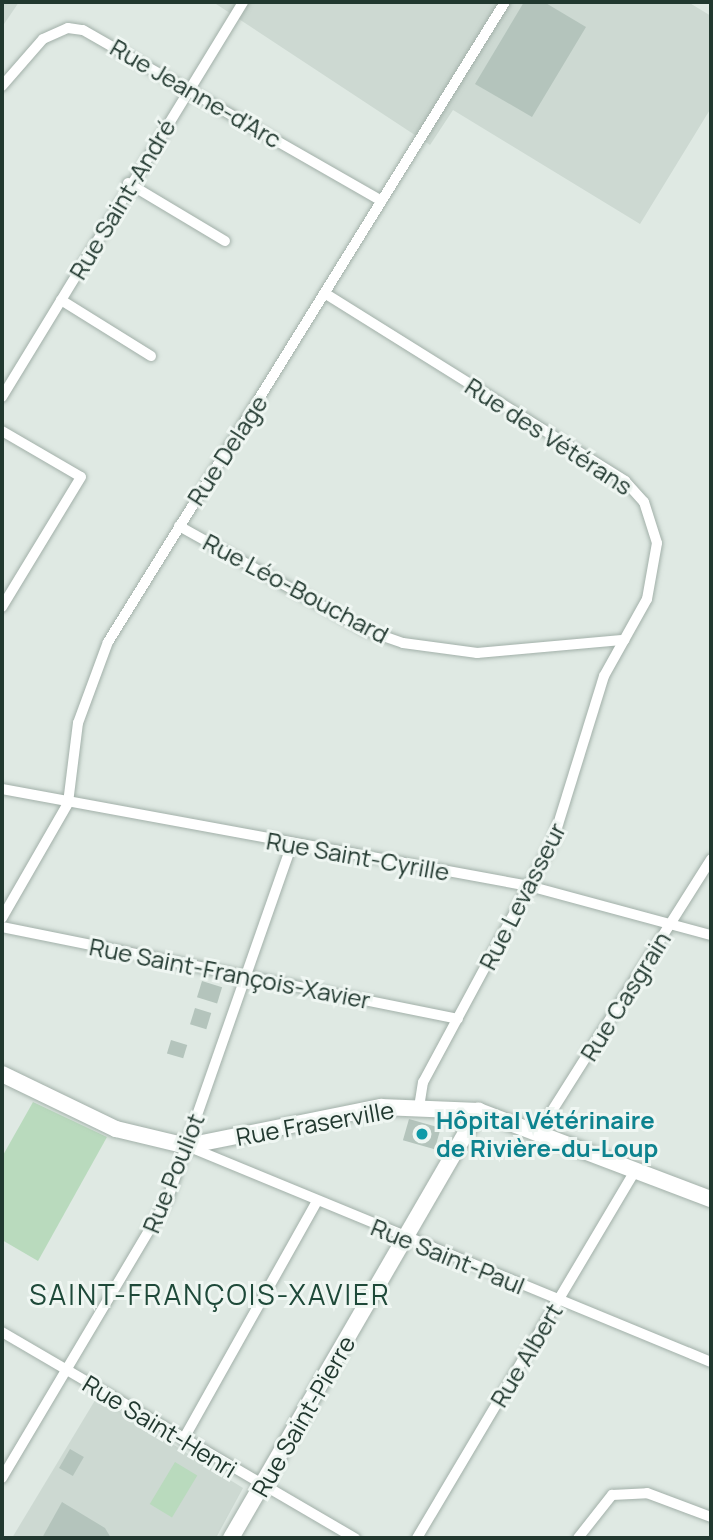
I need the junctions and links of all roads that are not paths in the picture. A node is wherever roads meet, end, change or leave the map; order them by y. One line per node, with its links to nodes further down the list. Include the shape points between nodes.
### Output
1 (243, 2): 4 (street, Rue Saint-André)
2 (505, 2): 6 (street, Rue Delage)
3 (2, 86): 4 (street, Rue Jeanne-d'Arc, via 43,39 68,28 101,38)
4 (189, 89): 5 (street, Rue Saint-André); 6 (street, Rue Jeanne-d'Arc)
5 (128, 183): 7 (street); 9 (street, Rue Saint-André)
6 (381, 201): 8 (street, Rue Delage)
7 (225, 241)
8 (326, 294): 13 (street, Rue Delage); 15 (street, Rue des Vétérans, via 625,481 644,502 657,543 655,568)
9 (61, 300): 10 (street); 11 (street, Rue Saint-André)
10 (151, 356)
11 (2, 397)
12 (2, 431): 14 (street, via 81,477)
13 (179, 526): 15 (street, Rue Léo-Bouchard, via 363,629 403,643 477,653); 17 (street, Rue Delage, via 96,668 78,723)
14 (2, 607)
15 (624, 640): 20 (street, Rue Levasseur, via 604,676 565,811)
16 (2, 789): 17 (street, Rue Saint-Cyrille)
17 (68, 803): 18 (street, Rue Saint-Cyrille); 21 (street, Rue Delage)
18 (292, 844): 20 (street, Rue Saint-Cyrille); 25 (street, Rue Pouliot)
19 (711, 859): 22 (street, Rue Casgrain)
20 (529, 886): 22 (street, Rue Saint-Cyrille); 26 (street, Rue Levasseur)
21 (2, 918)
22 (673, 920): 24 (street, Rue Saint-Cyrille); 30 (street, Rue Casgrain)
23 (2, 927): 25 (street, Rue Saint-François-Xavier)
24 (711, 935)
25 (242, 974): 26 (street, Rue Saint-François-Xavier); 31 (street, Rue Pouliot)
26 (458, 1019): 28 (street, Rue Levasseur, via 423,1082)
27 (2, 1074): 31 (main road, Rue Fraserville, via 116,1129)
28 (419, 1106): 29 (main road, Rue Fraserville); 31 (main road, Rue Fraserville, via 381,1107)
29 (479, 1111): 30 (main road, Rue Fraserville); 35 (main road, Rue Saint-Pierre)
30 (538, 1133): 32 (main road, Rue Fraserville)
31 (187, 1146): 34 (street, Rue Saint-Paul); 39 (street, Rue Pouliot, via 148,1237)
32 (635, 1171): 33 (main road, Rue Fraserville); 36 (street, Rue Albert)
33 (711, 1199)
34 (316, 1203): 35 (street, Rue Saint-Paul); 40 (street)
35 (406, 1239): 36 (street, Rue Saint-Paul); 42 (main road, Rue Saint-Pierre)
36 (559, 1300): 38 (street, Rue Saint-Paul); 46 (street, Rue Albert)
37 (2, 1332): 39 (street, Rue Saint-Henri)
38 (711, 1362)
39 (69, 1371): 40 (street, Rue Saint-Henri); 41 (street, Rue Pouliot)
40 (183, 1440): 42 (street, Rue Saint-Henri)
41 (2, 1478)
42 (262, 1487): 44 (main road, Rue Saint-Pierre); 45 (street, Rue Saint-Henri)
43 (711, 1517): 47 (street, via 647,1493 612,1495)
44 (231, 1538)
45 (355, 1538)
46 (417, 1538)
47 (578, 1538)

